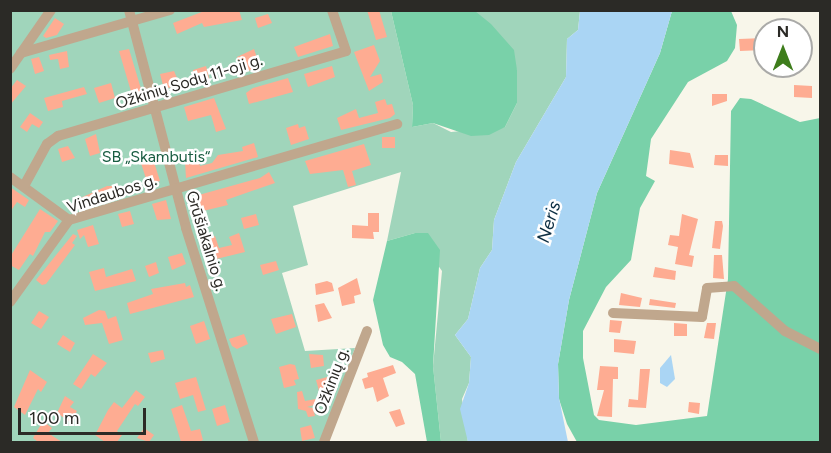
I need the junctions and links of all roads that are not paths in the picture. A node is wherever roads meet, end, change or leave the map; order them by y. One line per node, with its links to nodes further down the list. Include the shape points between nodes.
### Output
1 (51, 10): 6 (street)
2 (129, 10): 5 (street, Grūšiakalnio g.)
3 (170, 10): 5 (street)
4 (332, 10): 8 (street, Ožkinių Sodų 11-oji g., via 346,51)
5 (132, 22): 6 (street); 8 (street, Grūšiakalnio g.)
6 (21, 54): 7 (street)
7 (10, 69)
8 (155, 107): 11 (street, Ožkinių Sodų 11-oji g., via 52,140); 12 (street, Grūšiakalnio g.)
9 (397, 124): 12 (street, Vindaubos g.)
10 (10, 177): 11 (street)
11 (24, 186): 13 (street)
12 (175, 189): 13 (street, Vindaubos g.); 18 (street, Grūšiakalnio g.)
13 (69, 220): 14 (street, Vindaubos g.)
14 (10, 302)
15 (613, 313): 17 (street, via 702,317 707,288 734,286 785,332)
16 (367, 331): 19 (street, Ožkinių g.)
17 (820, 349)
18 (254, 442)
19 (324, 442)

